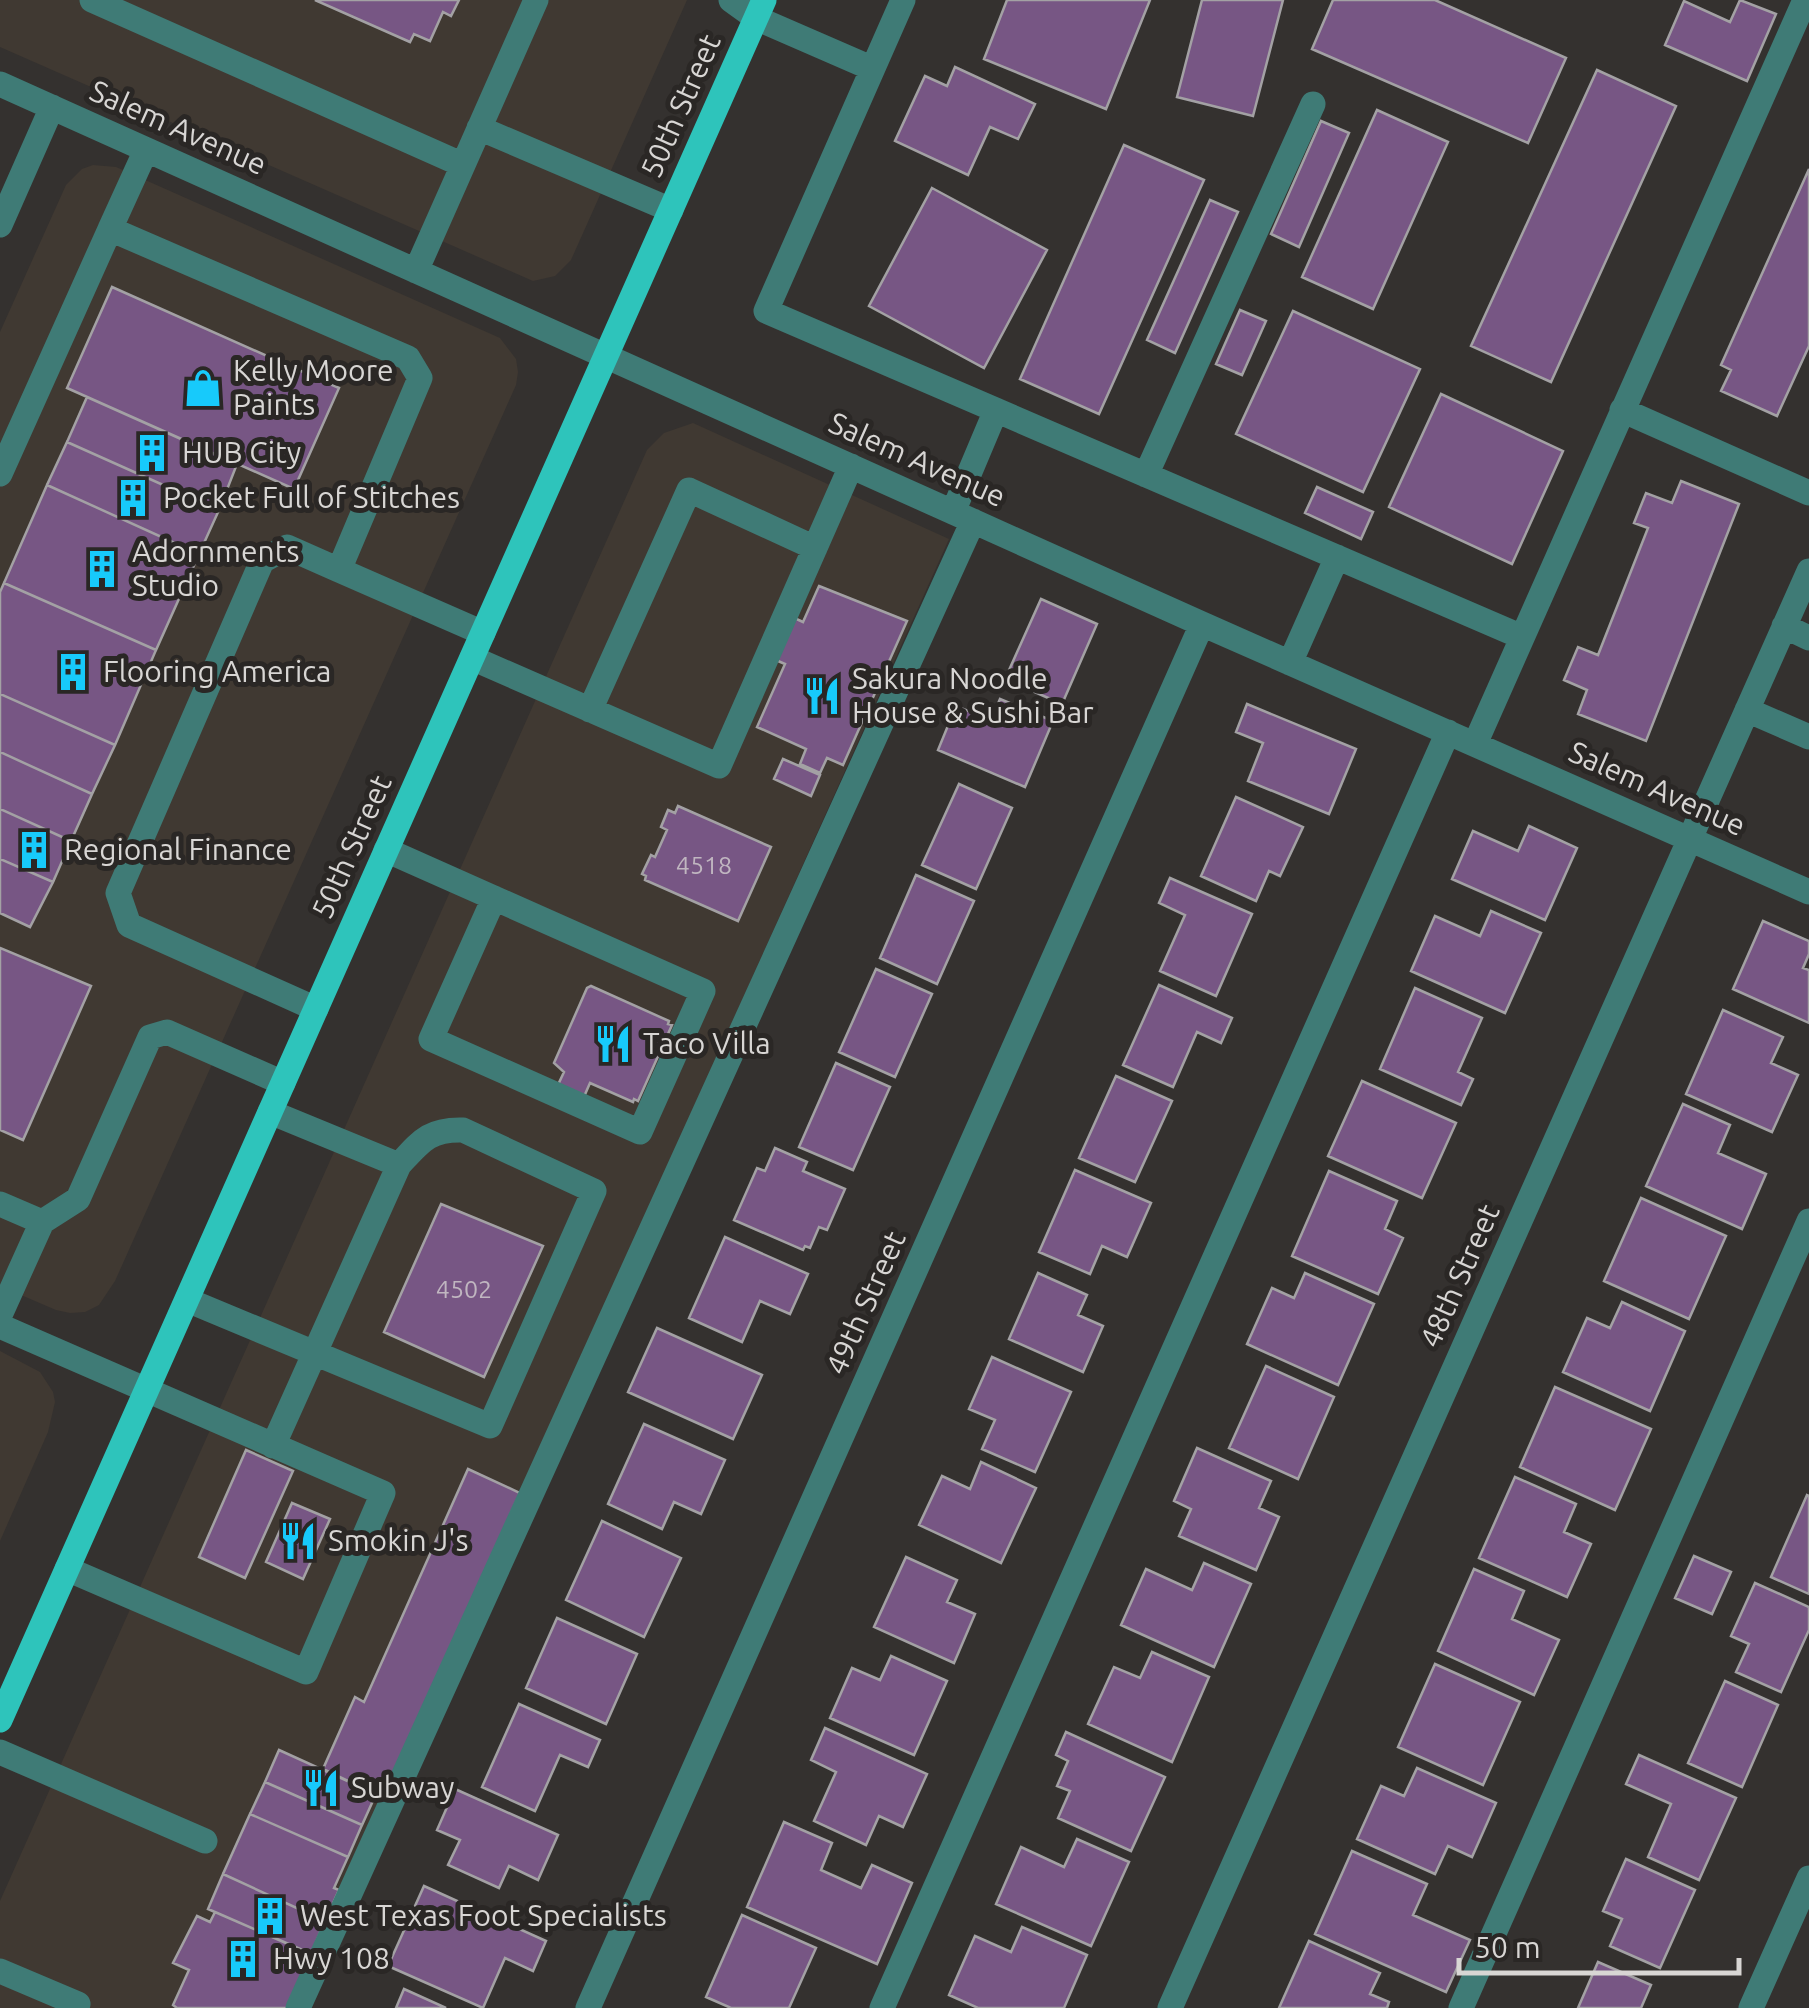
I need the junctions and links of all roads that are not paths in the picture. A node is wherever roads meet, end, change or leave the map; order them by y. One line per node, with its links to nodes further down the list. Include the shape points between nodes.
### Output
1 (92, 0): 13 (street)
2 (536, 0): 11 (street)
3 (731, 0): 5 (street)
4 (903, 0): 7 (street)
5 (760, 9): 7 (street); 14 (main road, 50th Street)
6 (1805, 9): 20 (street)
7 (871, 68): 19 (street, via 766,311)
8 (0, 84): 10 (street, Salem Avenue)
9 (1312, 104): 23 (street)
10 (52, 107): 12 (street, Salem Avenue); 15 (street)
11 (479, 128): 13 (street); 14 (street)
12 (146, 150): 16 (street); 17 (street, Salem Avenue)
13 (463, 165): 17 (street)
14 (670, 210): 18 (main road, 50th Street)
15 (0, 226)
16 (110, 229): 22 (street); 28 (street, via 408,358 420,378)
17 (416, 271): 18 (street, Salem Avenue)
18 (606, 357): 21 (street, Salem Avenue); 32 (main road, 50th Street)
19 (996, 410): 23 (street); 25 (street)
20 (1622, 410): 24 (street); 33 (street)
21 (852, 466): 25 (street, Salem Avenue); 26 (street)
22 (0, 474)
23 (1146, 475): 27 (street)
24 (1809, 493)
25 (963, 516): 30 (street, Salem Avenue); 65 (street)
26 (815, 548): 37 (street, via 719,766); 37 (street, via 689,490)
27 (1337, 557): 33 (street); 36 (street)
28 (338, 570): 32 (street); 46 (street, via 287,547 262,560 118,892 128,925)
29 (1809, 570): 31 (street, 48th Street)
30 (1202, 624): 36 (street, Salem Avenue); 66 (street, 49th Street)
31 (1784, 626): 34 (street); 38 (street, 48th Street)
32 (483, 633): 35 (main road, 50th Street)
33 (1522, 636): 41 (street)
34 (1809, 638)
35 (472, 658): 37 (street); 43 (main road, 50th Street)
36 (1290, 662): 39 (street, Salem Avenue)
37 (590, 710)
38 (1747, 710): 40 (street); 42 (street, 48th Street)
39 (1448, 732): 41 (street, Salem Avenue); 67 (street)
40 (1809, 737)
41 (1474, 744): 42 (street, Salem Avenue)
42 (1690, 839): 44 (street, Salem Avenue); 68 (street, 48th Street)
43 (386, 850): 45 (street); 46 (main road, 50th Street)
44 (1809, 892)
45 (494, 898): 45 (street, via 431,1039 640,1132 702,991)
46 (316, 1009): 47 (main road, 50th Street)
47 (283, 1083): 48 (main road, 50th Street); 52 (street, via 167,1032 150,1037 78,1198)
48 (270, 1112): 49 (street); 53 (main road, 50th Street)
49 (399, 1166): 55 (street); 55 (street, via 440,1129 463,1130 594,1191 490,1426)
50 (0, 1204): 52 (street)
51 (1809, 1221): 69 (street)
52 (42, 1222): 54 (street)
53 (187, 1300): 55 (street); 56 (main road, 50th Street)
54 (2, 1331): 56 (street)
55 (313, 1353): 57 (street)
56 (146, 1391): 57 (street); 58 (main road, 50th Street)
57 (273, 1446): 58 (street, via 383,1493 306,1672)
58 (67, 1569): 59 (main road, 50th Street)
59 (0, 1720)
60 (0, 1752): 61 (street)
61 (204, 1841)
62 (1809, 1878): 70 (street)
63 (0, 1971): 64 (street)
64 (76, 2008)
65 (298, 2008)
66 (588, 2008)
67 (882, 2008)
68 (1170, 2008)
69 (1461, 2008)
70 (1751, 2008)

